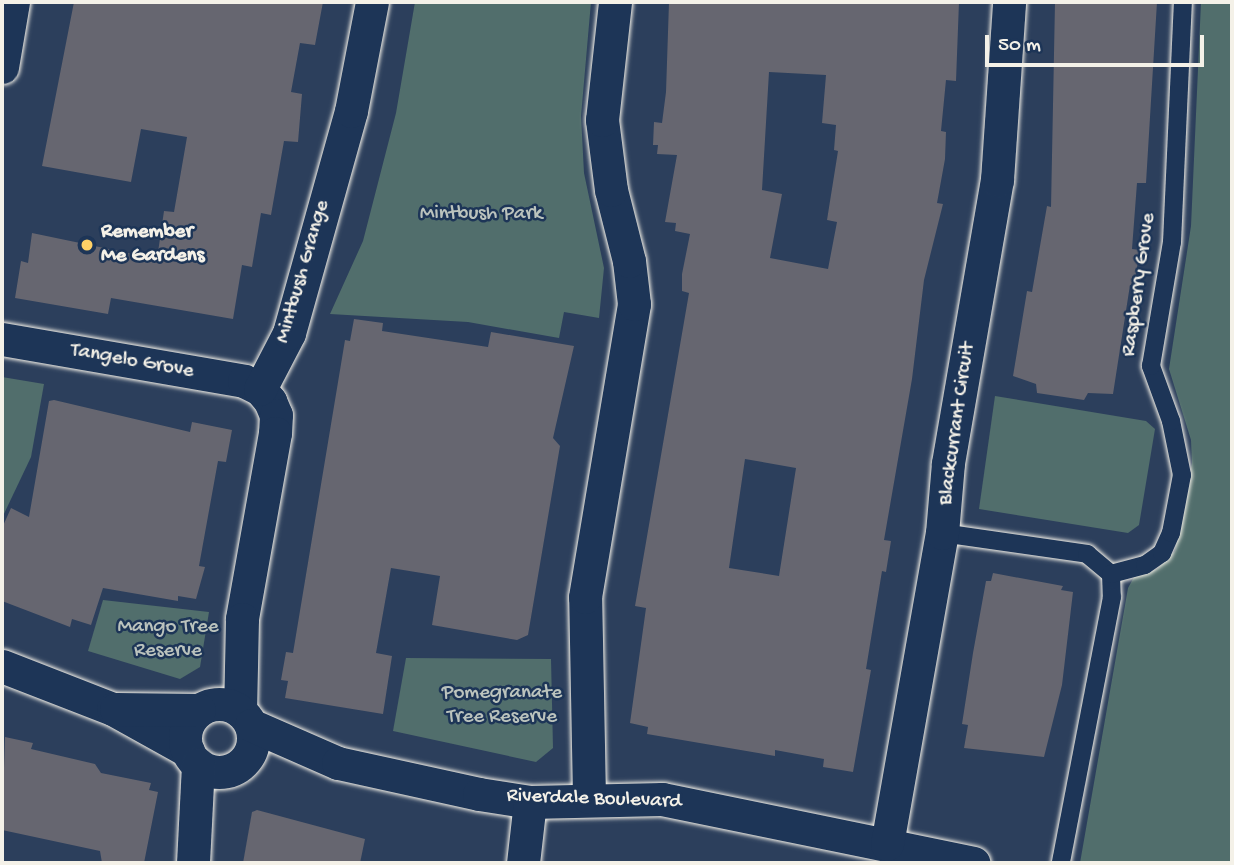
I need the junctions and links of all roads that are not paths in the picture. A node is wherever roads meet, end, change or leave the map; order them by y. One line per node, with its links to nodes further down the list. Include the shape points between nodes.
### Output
1 (13, 2): 6 (street)
2 (372, 2): 8 (street, Mintbush Grange, via 351,111 289,333)
3 (615, 2): 19 (street, via 602,120 634,304 585,597)
4 (1009, 2): 9 (street, Blackcurrant Circuit, via 997,180 948,463)
5 (1183, 2): 10 (lane, Raspberry Grove, via 1172,242 1151,366 1171,421 1182,475 1171,533 1162,553 1145,565)
6 (2, 67)
7 (2, 339): 8 (street, Tangelo Grove, via 244,382)
8 (260, 389): 11 (street, via 276,415 275,433)
9 (942, 533): 10 (lane, via 1087,554); 21 (street, Blackcurrant Circuit)
10 (1111, 574): 25 (lane, via 1112,597)
11 (242, 619): 13 (street); 15 (street)
12 (2, 666): 14 (street)
13 (203, 708): 14 (street); 15 (street, via 230,705); 16 (street, via 187,729)
14 (113, 709): 16 (street)
15 (246, 718): 17 (street, Riverdale Boulevard); 18 (street, via 253,744)
16 (193, 758): 18 (street, via 215,772); 22 (street)
17 (338, 762): 18 (street, Riverdale Boulevard); 20 (street, Riverdale Boulevard)
18 (239, 765): 22 (street)
19 (589, 797): 20 (street, Riverdale Boulevard); 21 (street, Riverdale Boulevard, via 697,804)
20 (530, 802): 23 (street)
21 (887, 844): 24 (street, Riverdale Boulevard)
22 (195, 857)
23 (523, 863)
24 (974, 863)
25 (1061, 863)

